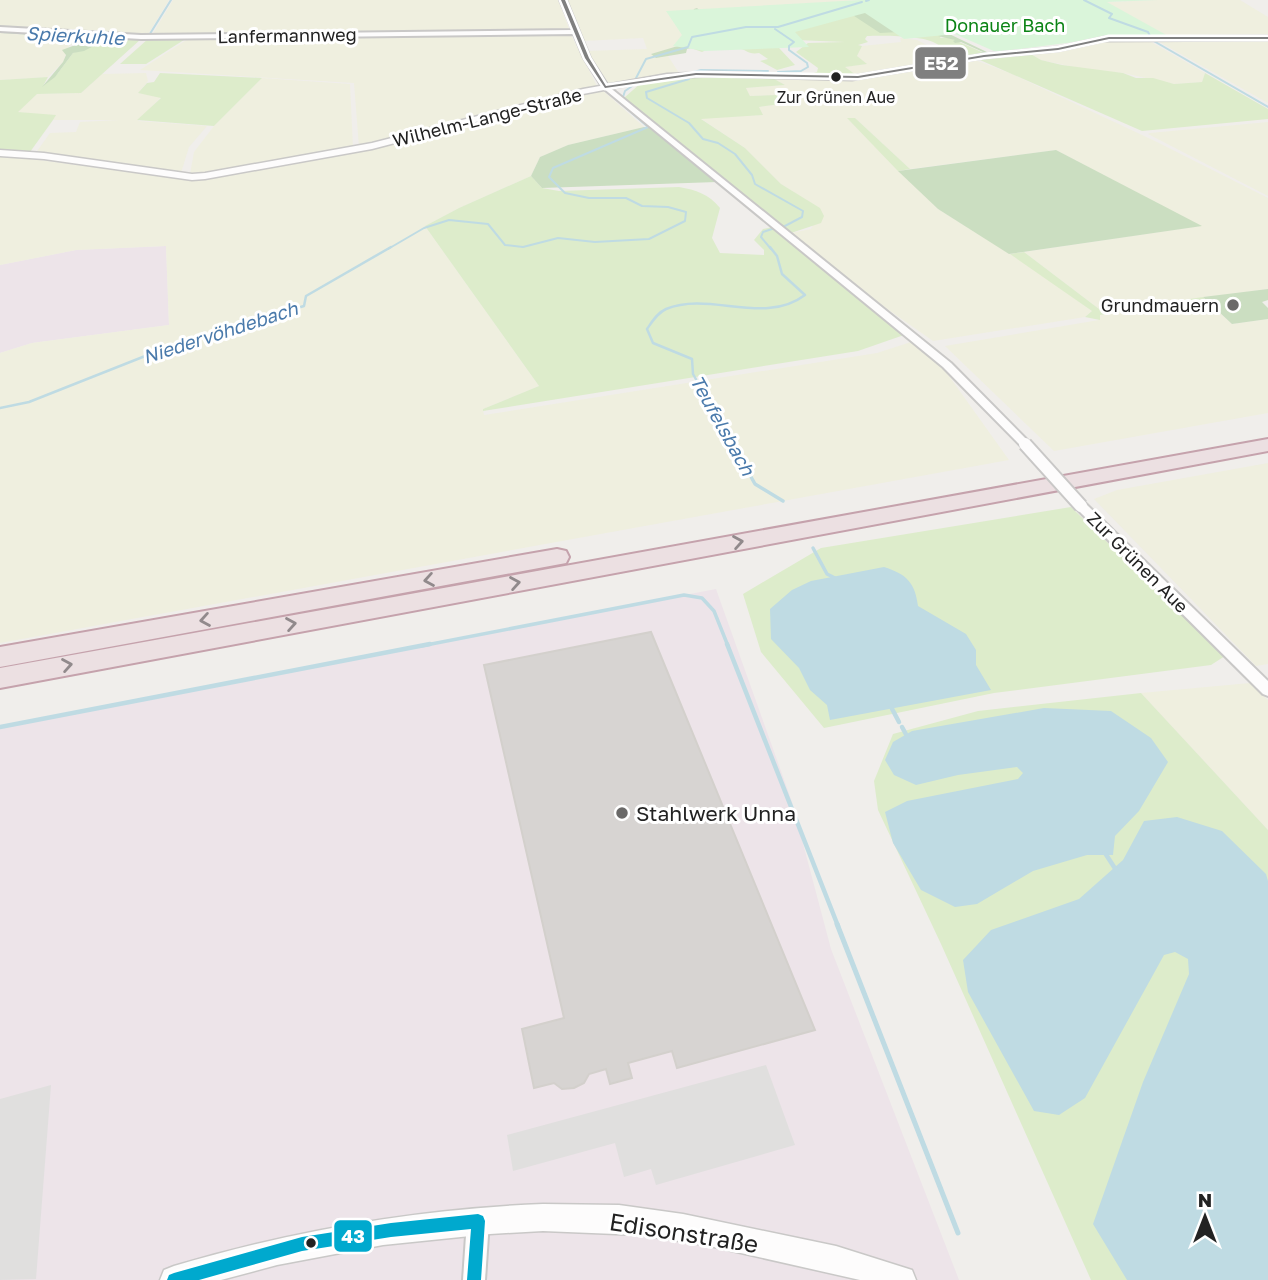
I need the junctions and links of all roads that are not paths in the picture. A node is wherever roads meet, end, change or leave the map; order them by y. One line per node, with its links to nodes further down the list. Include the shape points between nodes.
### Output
1 (563, 0): 3 (street, Zur Grünen Aue)
2 (0, 29): 3 (street, Lanfermannweg, via 141,37)
3 (575, 32): 5 (street, Zur Grünen Aue)
4 (1268, 38): 5 (street, Wilhelm-Lange-Straße, via 1104,39 852,78 696,74)
5 (605, 87): 6 (street, Wilhelm-Lange-Straße, via 372,146 205,176); 11 (street, Zur Grünen Aue, bridge, via 947,365 1081,506)
6 (0, 153)
7 (1268, 429): 9 (highway, one-way to 9)
8 (1268, 446): 10 (highway, one-way to 8)
9 (0, 657)
10 (0, 678)
11 (1268, 690)
12 (478, 1221): 13 (street, Edisonstraße, via 302,1244); 14 (street); 15 (street, Edisonstraße, via 597,1218 685,1227 864,1266)
13 (174, 1280)
14 (474, 1280)
15 (902, 1280)

